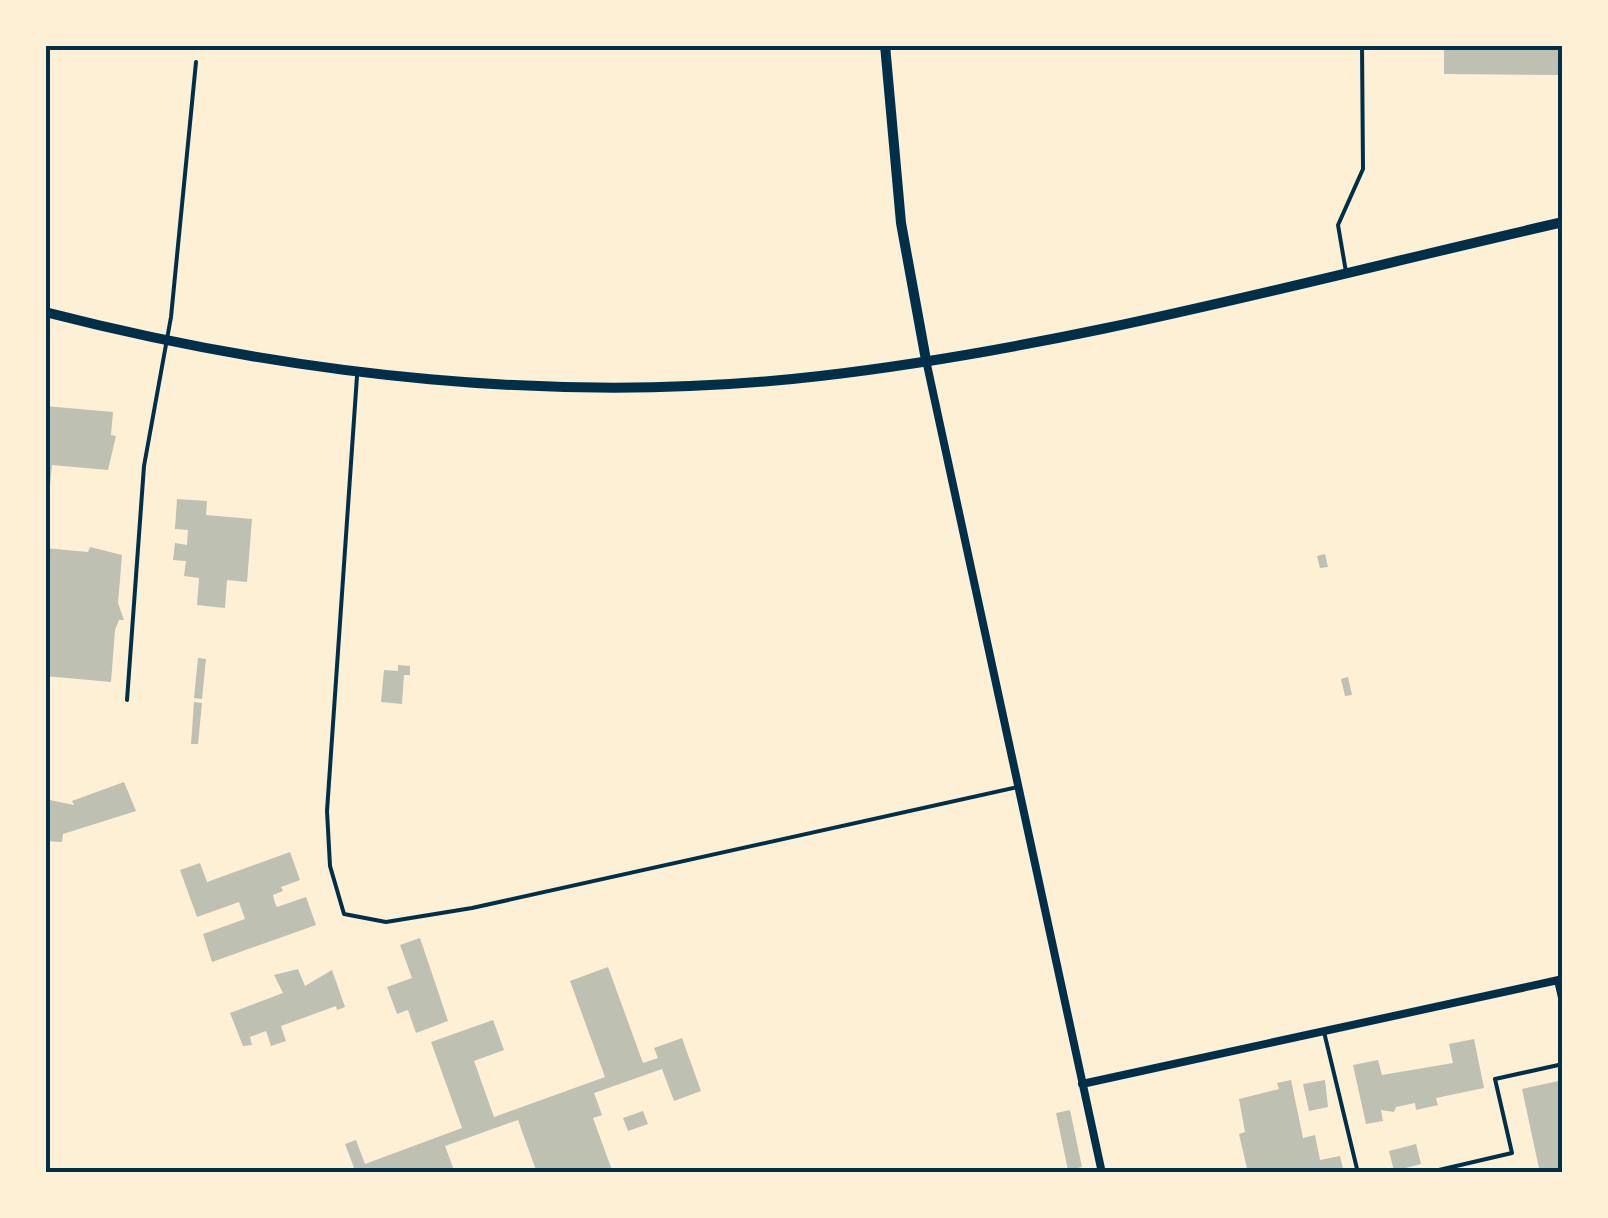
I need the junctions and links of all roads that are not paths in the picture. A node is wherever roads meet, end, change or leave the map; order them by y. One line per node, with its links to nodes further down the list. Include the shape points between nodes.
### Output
1 (886, 45): 8 (main road, via 901,223)
2 (1362, 45): 5 (lane, via 1363,169 1338,225)
3 (196, 62): 7 (lane)
4 (1563, 222): 5 (main road)
5 (1346, 272): 8 (main road, via 1170,314)
6 (45, 312): 7 (main road)
7 (166, 342): 9 (main road); 10 (lane, via 144,466)
8 (926, 360): 9 (main road, via 821,376 677,385 523,384); 11 (street)
9 (358, 371): 11 (lane, via 328,812 330,866 344,914 386,922 472,908)
10 (127, 700)
11 (1018, 787): 16 (street)
12 (1561, 980): 13 (street); 14 (street)
13 (1563, 1002)
14 (1324, 1029): 16 (street); 18 (lane)
15 (1563, 1064): 19 (lane, via 1494,1080 1512,1153)
16 (1082, 1084): 17 (street)
17 (1102, 1173)
18 (1358, 1173)
19 (1426, 1173)

